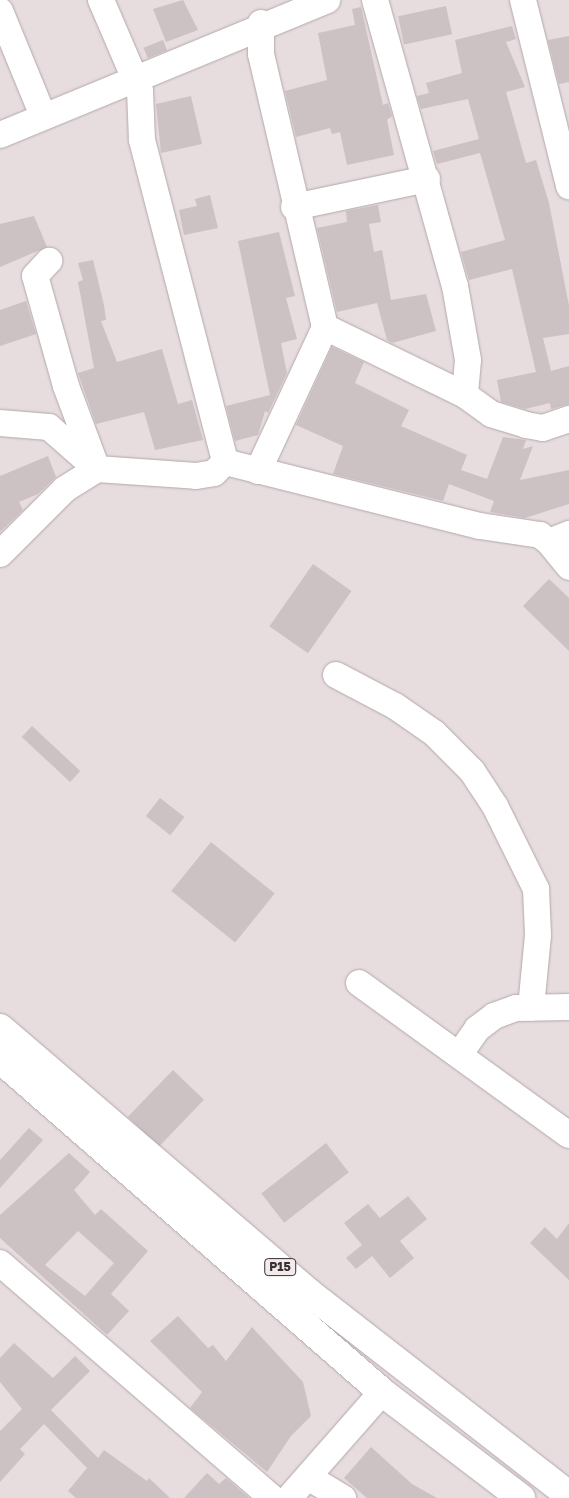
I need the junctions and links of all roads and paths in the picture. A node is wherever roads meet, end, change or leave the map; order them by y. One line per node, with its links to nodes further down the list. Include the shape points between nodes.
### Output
1 (101, 0): 7 (street)
2 (327, 0): 6 (street)
3 (374, 0): 11 (street)
4 (523, 0): 10 (street)
5 (0, 11): 8 (street)
6 (261, 24): 7 (street); 13 (street, via 261,54)
7 (134, 77): 8 (street); 19 (street, via 140,92 142,140)
8 (43, 116): 9 (street)
9 (0, 136)
10 (564, 140): 12 (street)
11 (427, 179): 13 (street); 16 (street, via 457,296 469,369)
12 (569, 186)
13 (294, 207): 15 (street)
14 (49, 261): 20 (street, via 35,276 66,386)
15 (325, 327): 16 (street); 21 (street)
16 (465, 395): 17 (street, via 492,414 526,425 543,428)
17 (569, 419)
18 (0, 423): 20 (street, via 49,427)
19 (225, 462): 20 (street, via 214,472 196,476); 21 (street)
20 (97, 469): 23 (street, via 65,489)
21 (258, 471): 22 (street, via 309,480 480,526)
22 (559, 538): 24 (street)
23 (0, 554)
24 (569, 567)
25 (336, 675): 28 (street, via 396,706 434,734 472,771 495,806 536,889 538,935)
26 (359, 983): 30 (street)
27 (569, 1007): 28 (street)
28 (531, 1008): 30 (street, via 516,1008 490,1018)
29 (0, 1028): 36 (main road, P15, via 308,1292)
30 (459, 1055): 32 (street)
31 (0, 1060): 34 (main road, P15)
32 (569, 1135)
33 (0, 1262): 37 (street)
34 (382, 1392): 35 (street); 40 (main road, P15)
35 (308, 1477): 38 (street); 39 (street)
36 (569, 1495)
37 (272, 1498)
38 (289, 1498)
39 (343, 1498)
40 (522, 1498)

